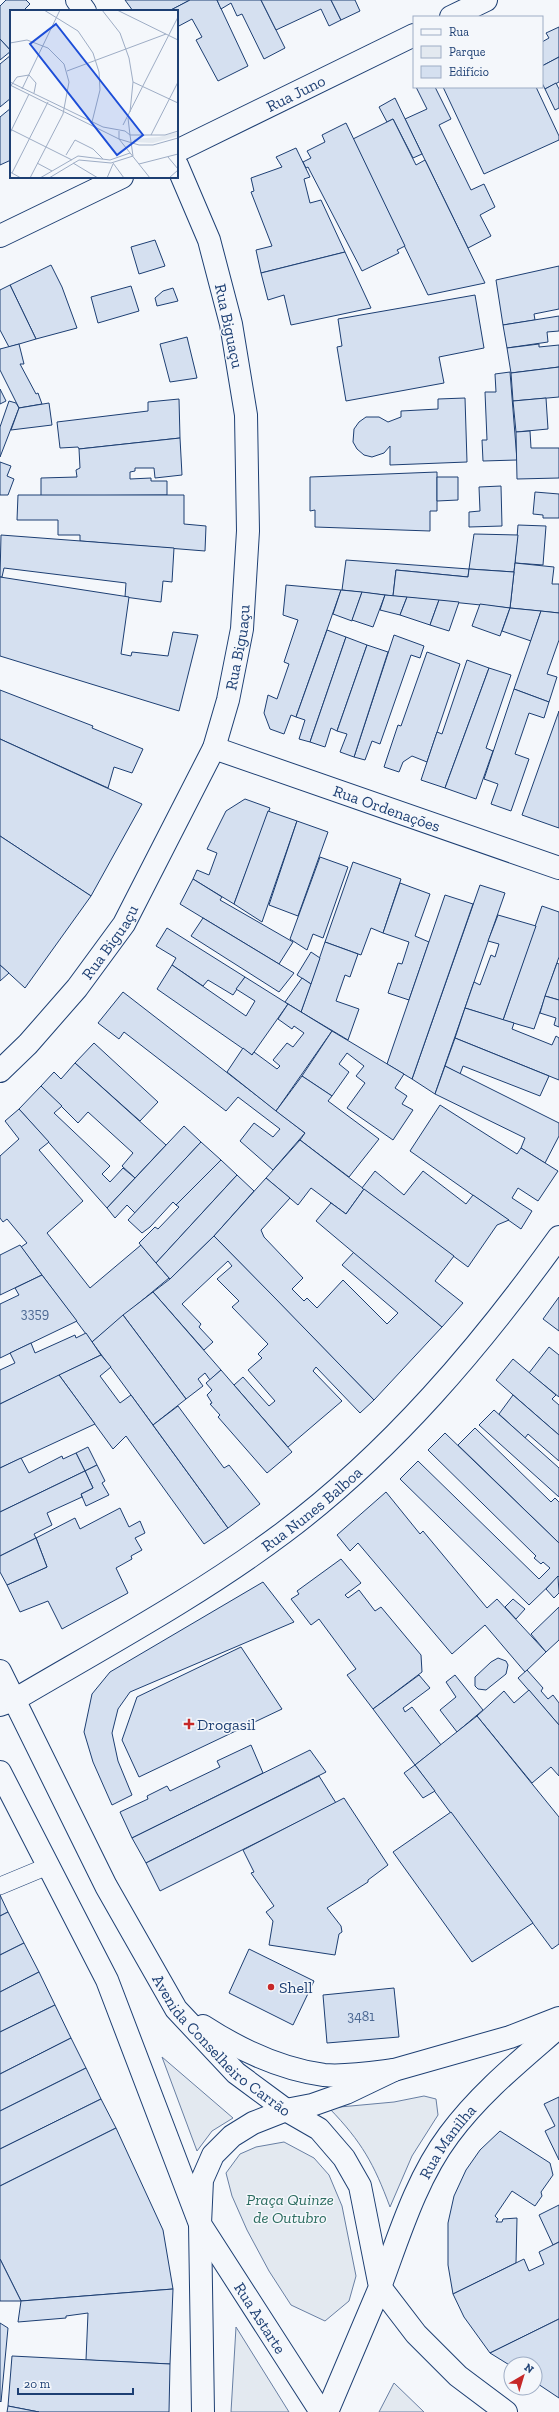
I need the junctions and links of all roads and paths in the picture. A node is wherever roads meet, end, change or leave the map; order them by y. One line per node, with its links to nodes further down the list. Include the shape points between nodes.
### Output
1 (77, 0): 3 (street)
2 (486, 0): 4 (street)
3 (84, 10)
4 (453, 16)
5 (413, 35): 6 (street, Rua Juno)
6 (178, 151)
7 (178, 168): 10 (street, Rua Biguaçu, via 209,240 231,324 246,415 248,531 242,629 228,700)
8 (120, 178): 9 (street)
9 (0, 236)
10 (214, 748): 11 (street, Rua Ordenações); 12 (street, Rua Biguaçu, via 124,924 77,988 28,1044)
11 (559, 868)
12 (0, 1071)
13 (559, 1237): 15 (street, Rua Nunes Balboa, via 462,1364 395,1434 333,1493 282,1534 222,1575)
14 (0, 1671): 15 (street, Avenida Conselheiro Carrão)
15 (7, 1703): 19 (street, Avenida Conselheiro Carrão)
16 (0, 1772): 17 (street)
17 (48, 1866): 18 (lane); 24 (street, via 107,1980)
18 (0, 1886)
19 (176, 2009): 22 (street, via 232,2044 266,2060 294,2069 325,2075); 23 (street, Avenida Conselheiro Carrão, via 236,2073)
20 (559, 2018): 22 (street, via 510,2037)
21 (559, 2027): 25 (street, Rua Manilha, via 475,2103 448,2136 428,2168)
22 (394, 2070): 23 (street, via 346,2093 312,2105)
23 (286, 2110): 24 (street, via 248,2126 232,2136 213,2155 202,2180); 25 (street, Avenida Conselheiro Carrão, via 319,2129 344,2158 360,2186)
24 (200, 2224): 26 (street); 27 (street, Rua Astarte)
25 (380, 2287): 28 (street); 29 (street, via 416,2334 458,2376)
26 (203, 2412)
27 (321, 2412)
28 (328, 2412)
29 (506, 2412)

